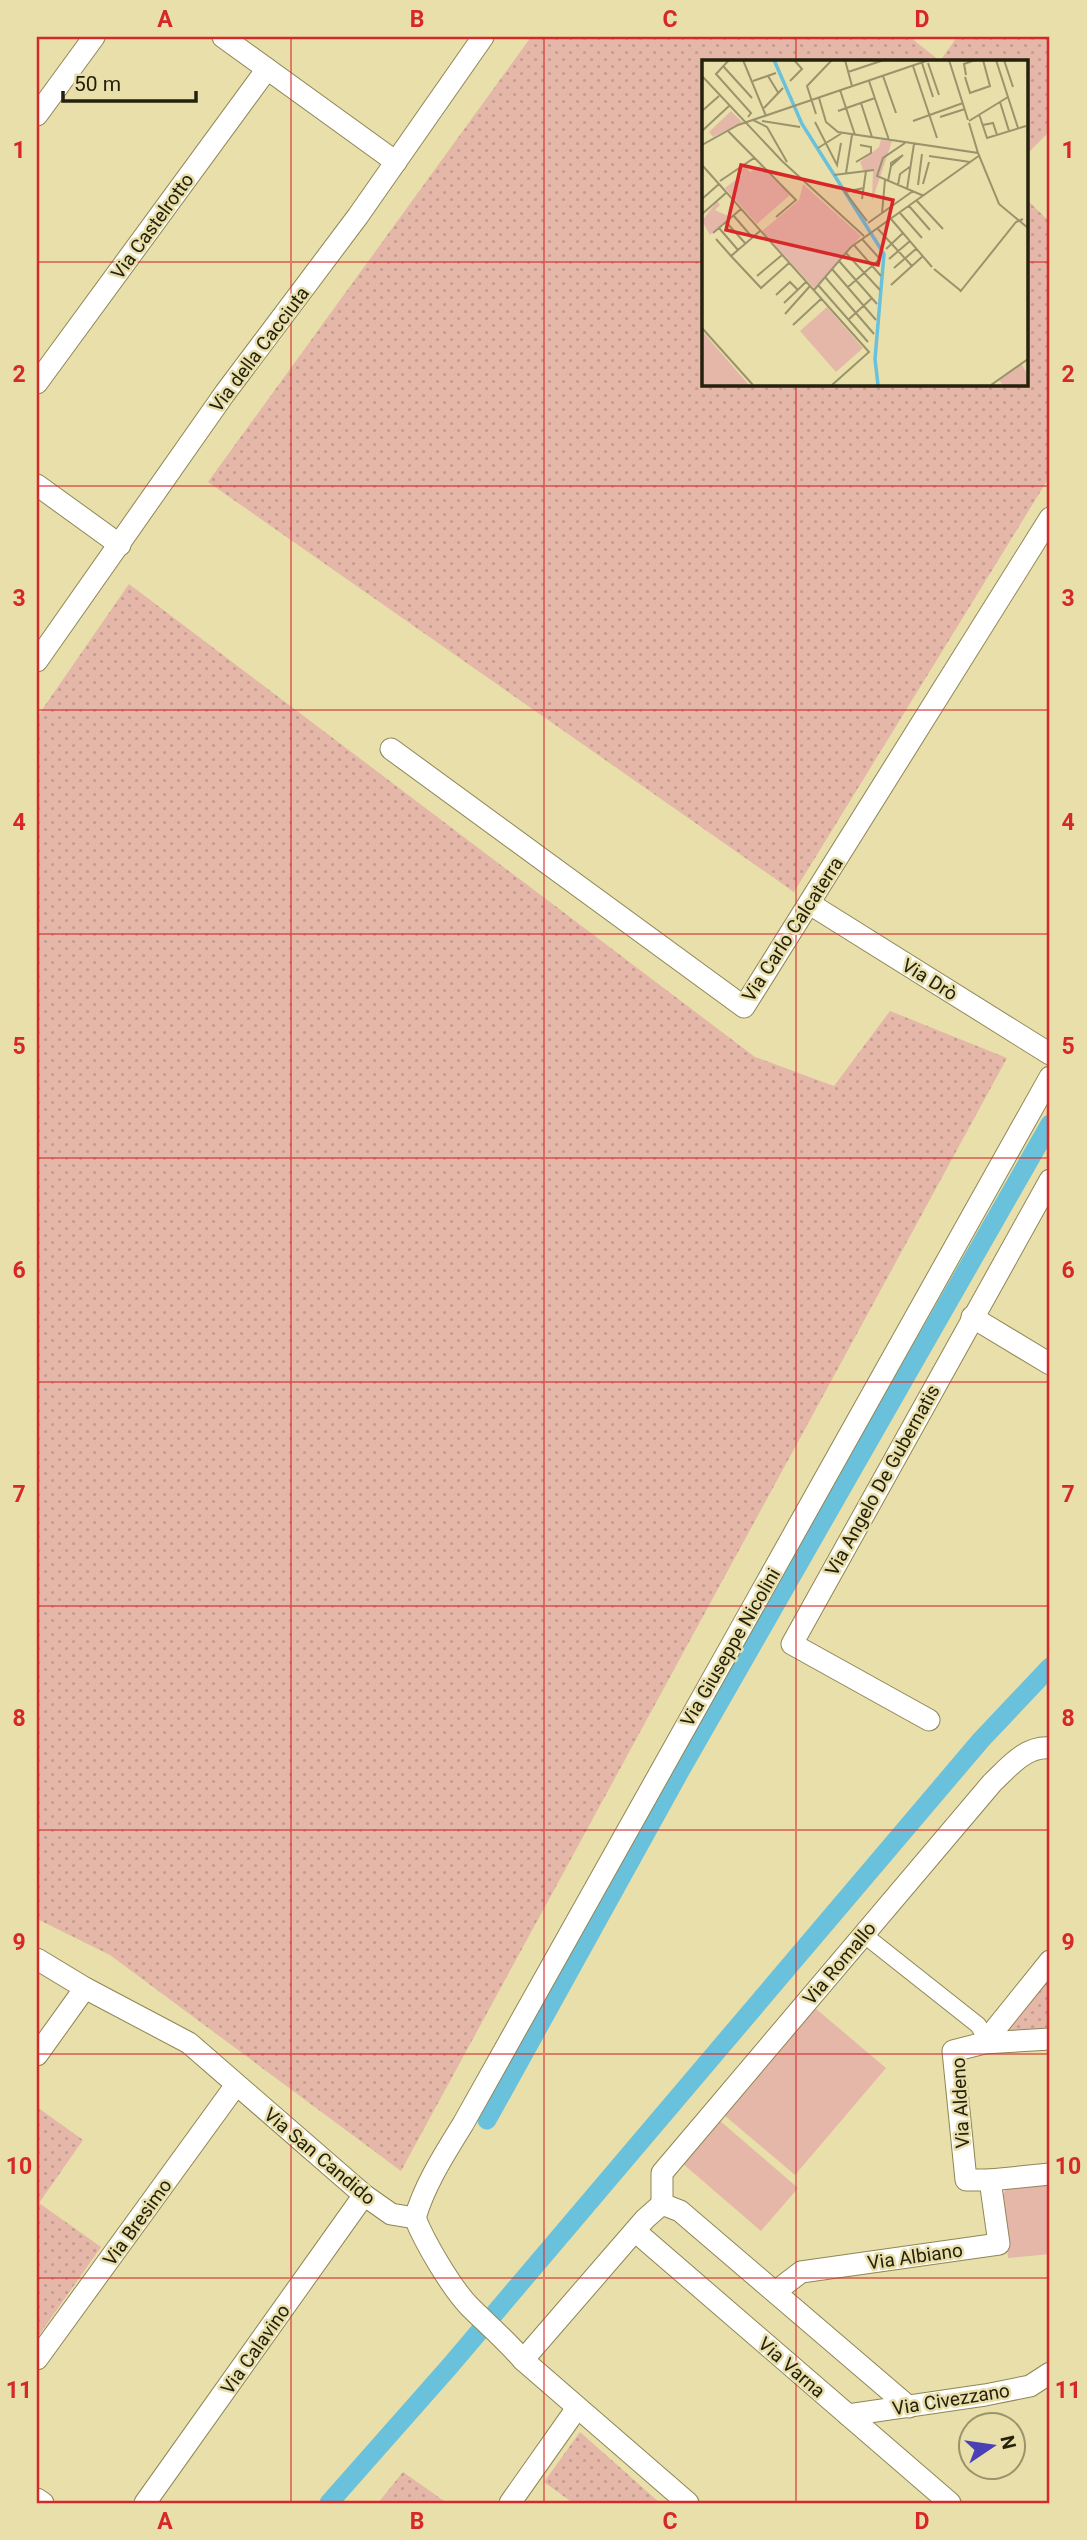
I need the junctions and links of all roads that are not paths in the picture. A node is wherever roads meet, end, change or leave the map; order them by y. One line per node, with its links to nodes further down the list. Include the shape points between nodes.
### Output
1 (94, 37): 5 (street)
2 (223, 37): 4 (street)
3 (483, 37): 6 (street, Via della Cacciuta)
4 (267, 69): 6 (street); 7 (street, Via Castelrotto)
5 (37, 115)
6 (396, 162): 10 (street, Via della Cacciuta, via 225,393)
7 (37, 383)
8 (37, 485): 10 (street)
9 (1050, 518): 13 (street, Via Carlo Calcaterra)
10 (120, 545): 11 (street, Via della Cacciuta)
11 (37, 661)
12 (391, 749): 13 (street, Via Carlo Calcaterra, via 744,1007)
13 (810, 904): 14 (street, Via Drò)
14 (1050, 1054)
15 (1050, 1077): 33 (street, Via Giuseppe Nicolini, via 435,2170)
16 (1050, 1180): 17 (street, Via Angelo De Gubernatis)
17 (972, 1317): 18 (street); 19 (street, Via Angelo De Gubernatis, via 792,1644)
18 (1050, 1364)
19 (929, 1720)
20 (1050, 1748): 21 (street, Via Romallo, via 1032,1749 1020,1756 992,1783)
21 (863, 1934): 26 (street, Via Aldeno, via 978,2025); 32 (street, Via Romallo, via 662,2173)
22 (37, 1959): 24 (street, Via San Candido)
23 (1050, 1961): 26 (street)
24 (85, 1988): 27 (street); 28 (street, Via San Candido, via 189,2043)
25 (1050, 2039): 26 (street)
26 (984, 2043): 30 (street, Via Aldeno, via 953,2051 966,2180)
27 (37, 2055)
28 (236, 2085): 31 (street, Via San Candido); 36 (street, Via Bresimo)
29 (1050, 2174): 30 (street, Via Aldeno)
30 (990, 2180): 35 (street, Via Albiano, via 999,2244 801,2272)
31 (364, 2194): 33 (street, Via San Candido, via 391,2214); 44 (street, Via Calavino)
32 (662, 2204): 34 (street); 35 (street, via 680,2211)
33 (415, 2218): 37 (street, via 424,2240 467,2304)
34 (635, 2231): 37 (street); 41 (street, Via Varna)
35 (775, 2291): 39 (street)
36 (37, 2359)
37 (523, 2360): 40 (street)
38 (1050, 2373): 39 (street, Via Civezzano, via 1030,2386)
39 (909, 2407): 41 (street, Via Civezzano)
40 (577, 2408): 45 (street); 46 (street)
41 (848, 2415): 47 (street, Via Varna)
42 (37, 2499): 43 (street)
43 (43, 2503)
44 (145, 2503)
45 (510, 2503)
46 (688, 2503)
47 (950, 2503)

